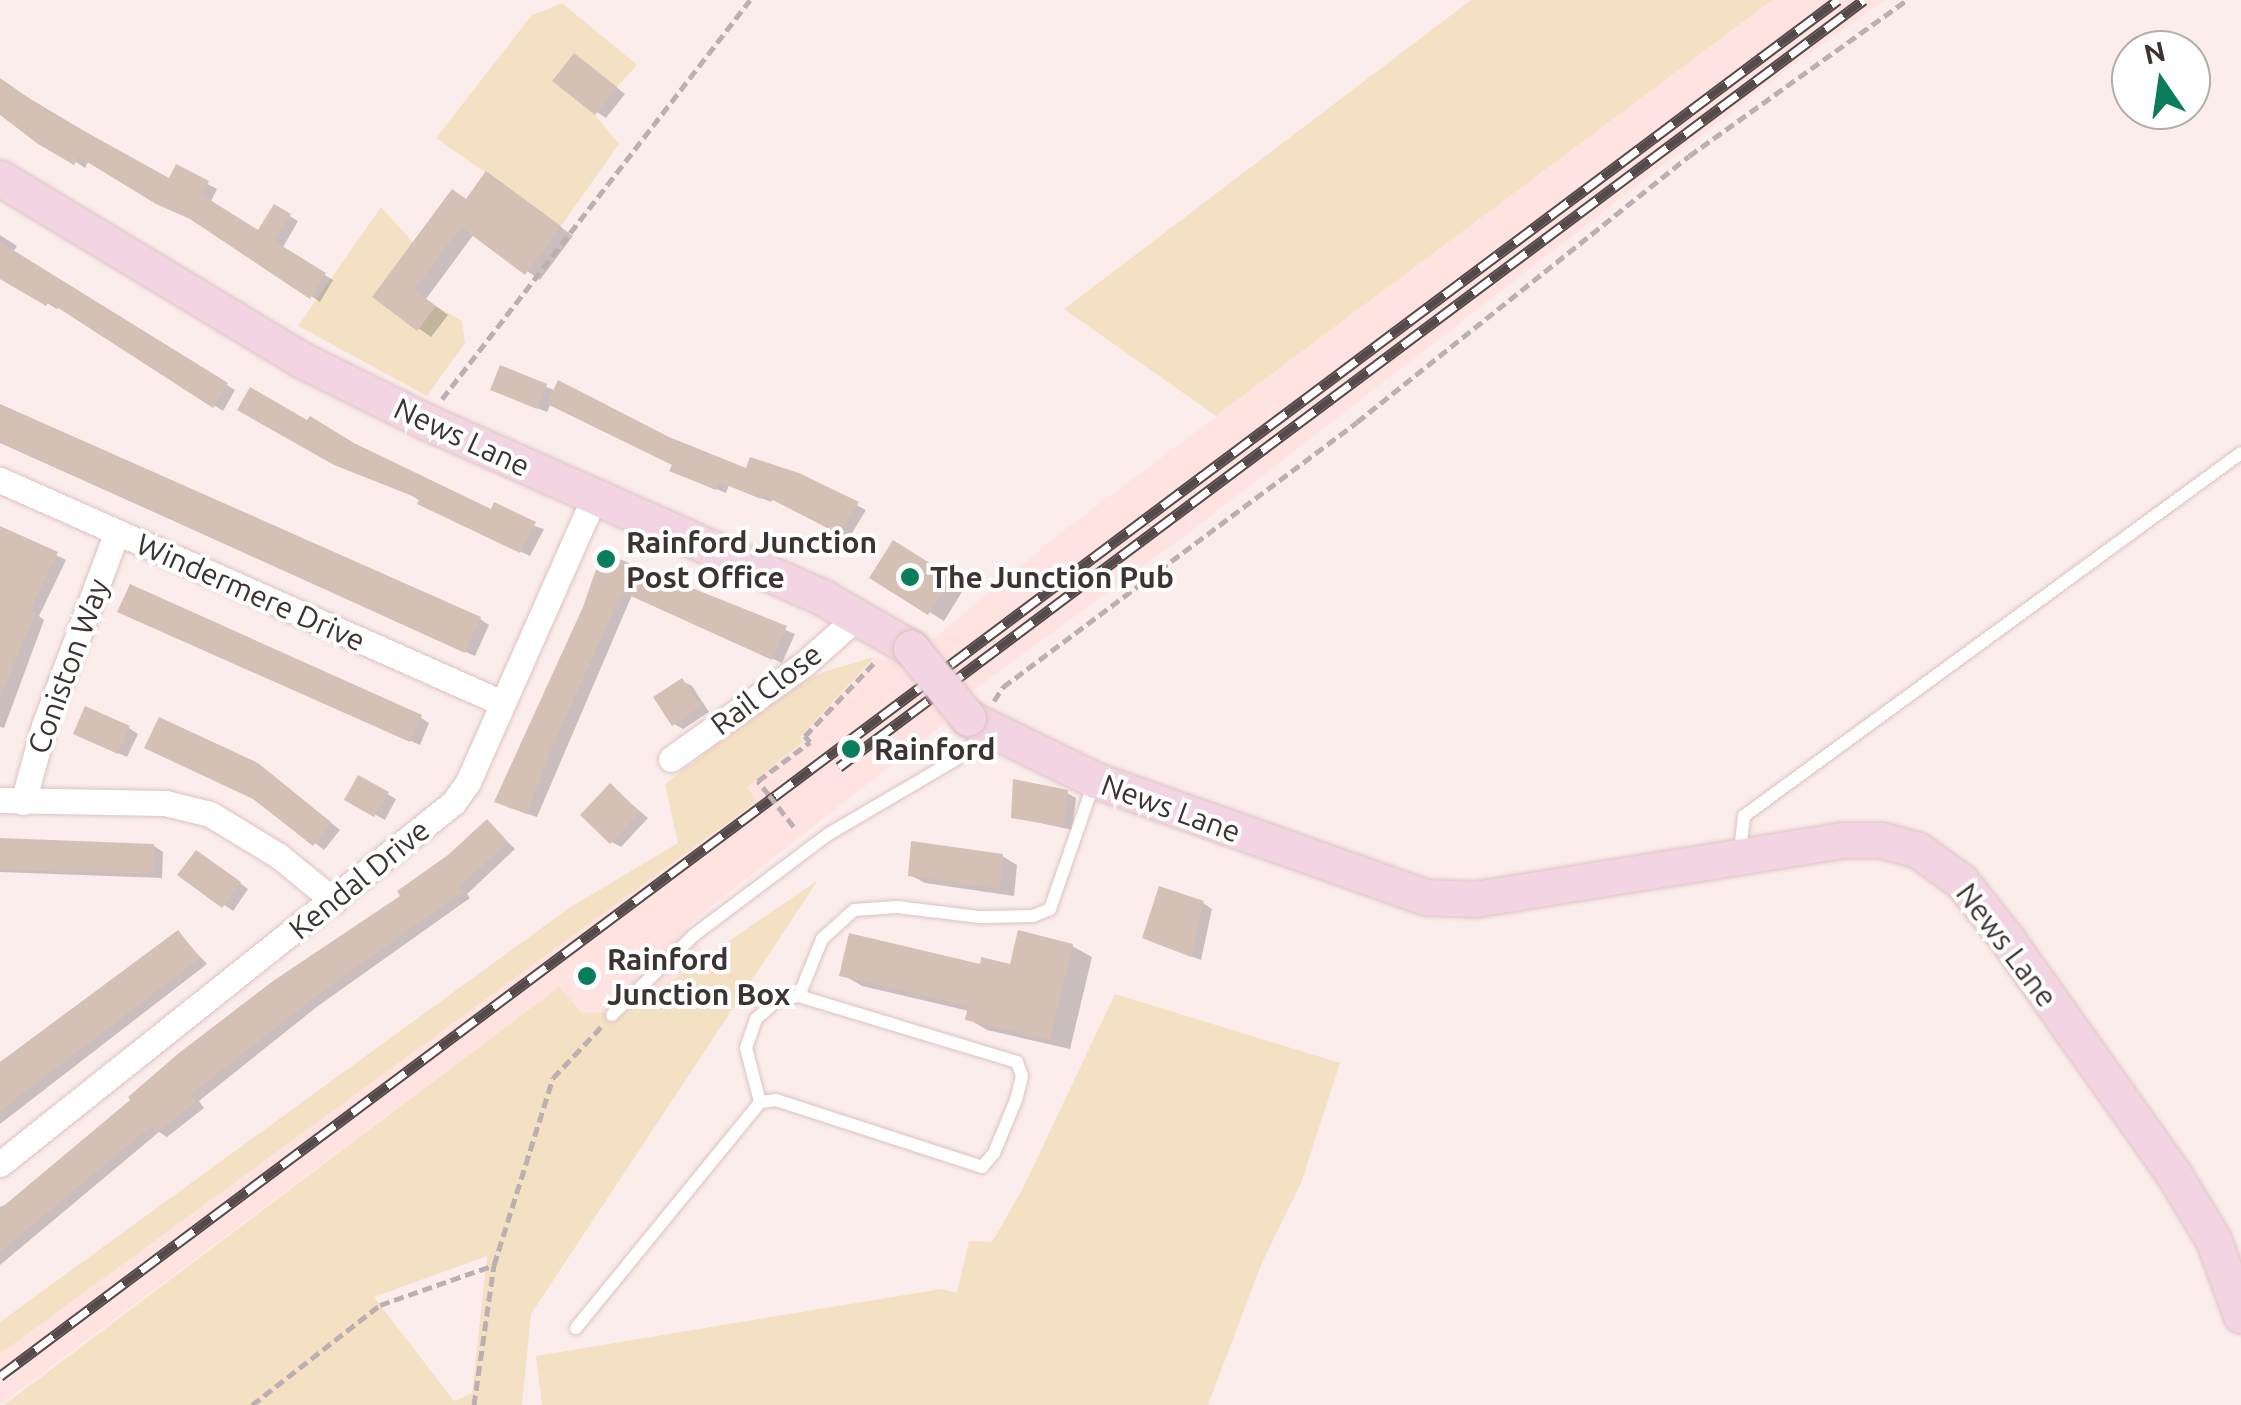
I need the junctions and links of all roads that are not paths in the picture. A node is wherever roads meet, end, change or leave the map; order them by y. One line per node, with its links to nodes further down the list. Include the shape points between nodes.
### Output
1 (0, 178): 4 (street, News Lane, via 300,359)
2 (2241, 453): 12 (lane, via 1744,816)
3 (0, 480): 5 (street, Windermere Drive)
4 (594, 498): 6 (street, News Lane); 7 (street, Kendal Drive)
5 (118, 532): 7 (street, Windermere Drive); 11 (street, Coniston Way)
6 (858, 616): 8 (street, News Lane, bridge, via 905,644); 9 (street, Rail Close, via 804,664)
7 (502, 703): 13 (street, Kendal Drive, via 453,804)
8 (978, 724): 10 (street, News Lane); 15 (lane, via 960,757 827,835 694,934)
9 (671, 760)
10 (1095, 780): 12 (street, News Lane, via 1438,898 1501,896); 14 (lane, via 1050,909 1033,916 980,917 897,906 854,910 822,938)
11 (12, 801): 13 (street, via 165,803 210,814 279,856)
12 (1740, 856): 18 (street, News Lane, via 1862,838 1918,850 1948,870 2006,938 2194,1206)
13 (334, 901): 17 (street, Kendal Drive)
14 (799, 996): 16 (lane, via 777,1000 756,1019 746,1048); 16 (lane, via 1017,1062 1022,1076 1010,1116 982,1166 776,1100)
15 (612, 1015)
16 (760, 1102): 19 (lane)
17 (0, 1164)
18 (2241, 1314)
19 (576, 1328)

